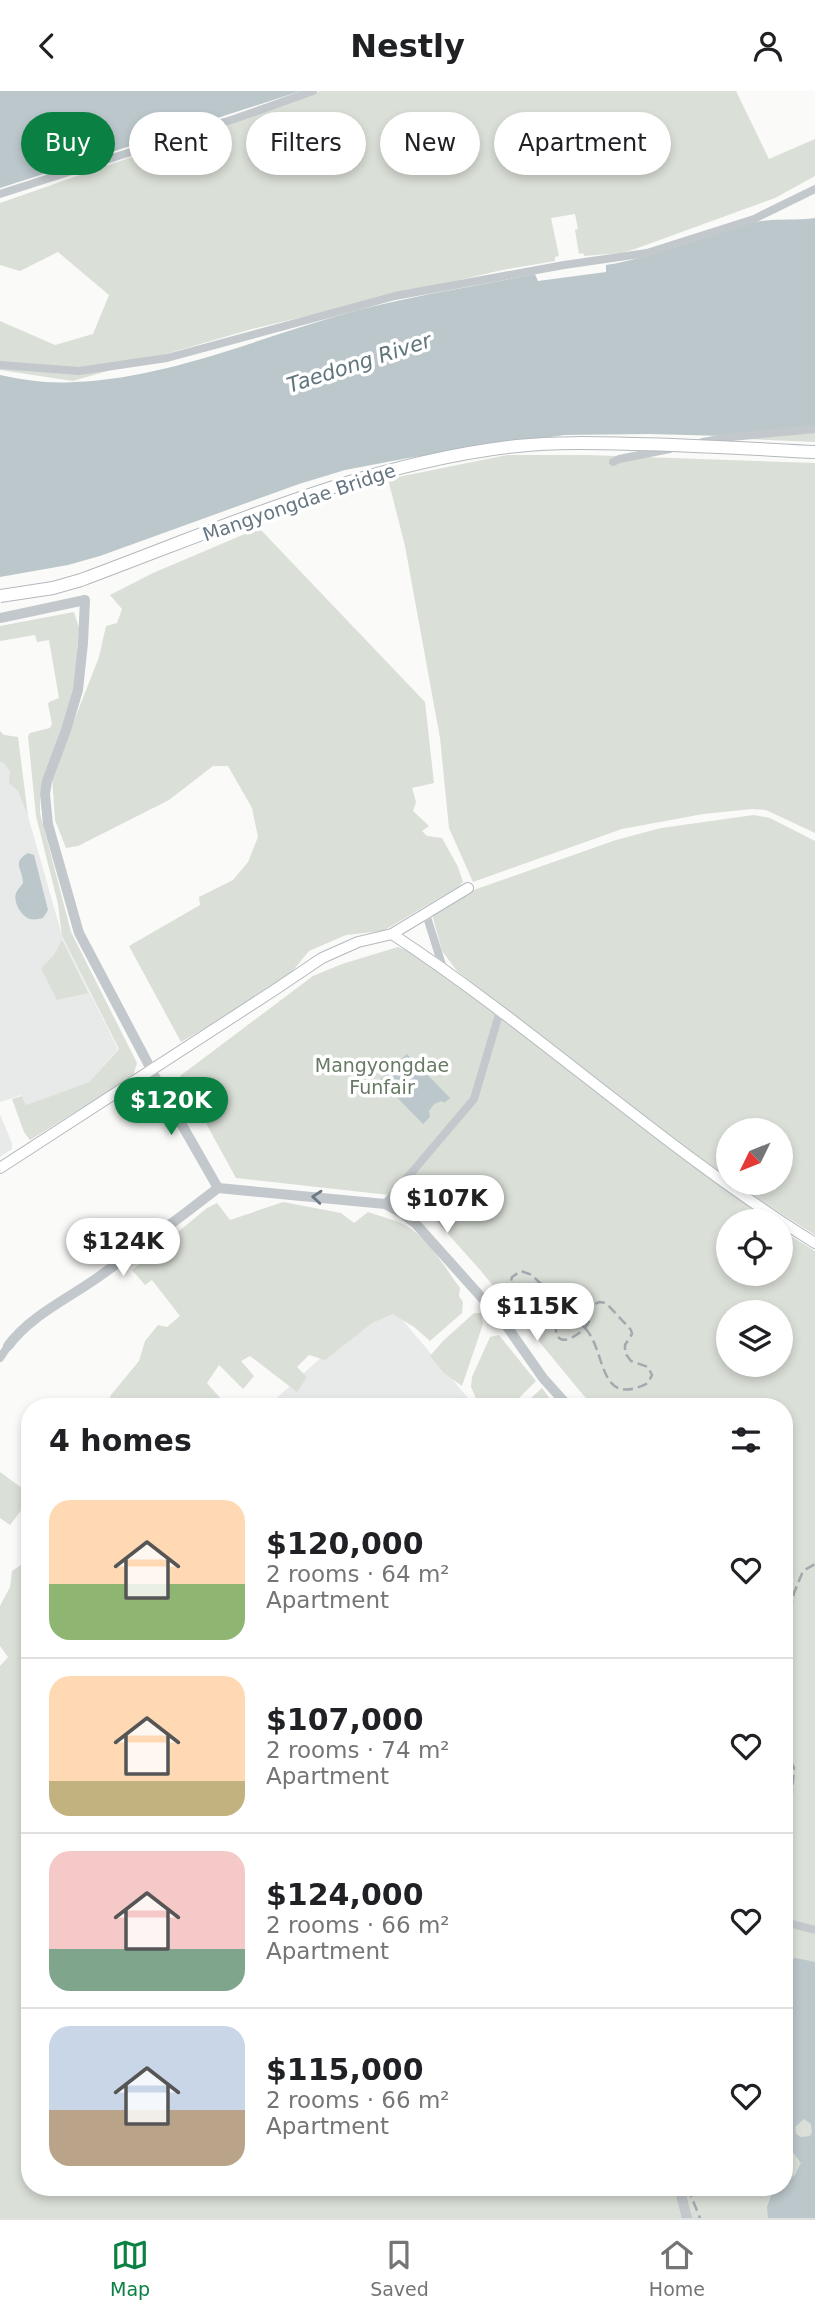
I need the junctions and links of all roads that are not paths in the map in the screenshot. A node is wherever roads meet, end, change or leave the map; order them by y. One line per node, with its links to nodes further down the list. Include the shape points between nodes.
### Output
1 (313, 91): 3 (street)
2 (815, 189): 4 (street, via 754,219 647,253 395,296 167,358 79,371)
3 (0, 194)
4 (0, 365)
5 (815, 429): 7 (street, via 731,437)
6 (815, 452): 8 (highway, Mangyongdae Bridge, bridge, via 580,442 516,446 400,468 335,486 81,580)
7 (614, 462)
8 (0, 596)
9 (0, 618): 15 (street, via 85,600 78,690 47,781 45,807 79,933)
10 (468, 888): 11 (main road)
11 (426, 914): 12 (main road); 13 (street)
12 (392, 934): 13 (main road); 15 (main road, via 322,958)
13 (443, 968): 14 (main road)
14 (500, 1011): 18 (street, via 474,1099); 19 (main road, via 708,1172)
15 (152, 1070): 16 (main road); 17 (street)
16 (0, 1168)
17 (218, 1188): 18 (street, one-way to 17); 20 (street, via 18,1333)
18 (385, 1203): 22 (street, via 415,1223 508,1328)
19 (815, 1243)
20 (8, 1346): 21 (street)
21 (0, 1358)
22 (561, 1398)
23 (793, 1924): 24 (street)
24 (815, 1930)
25 (681, 2196): 26 (street)
26 (687, 2218)

